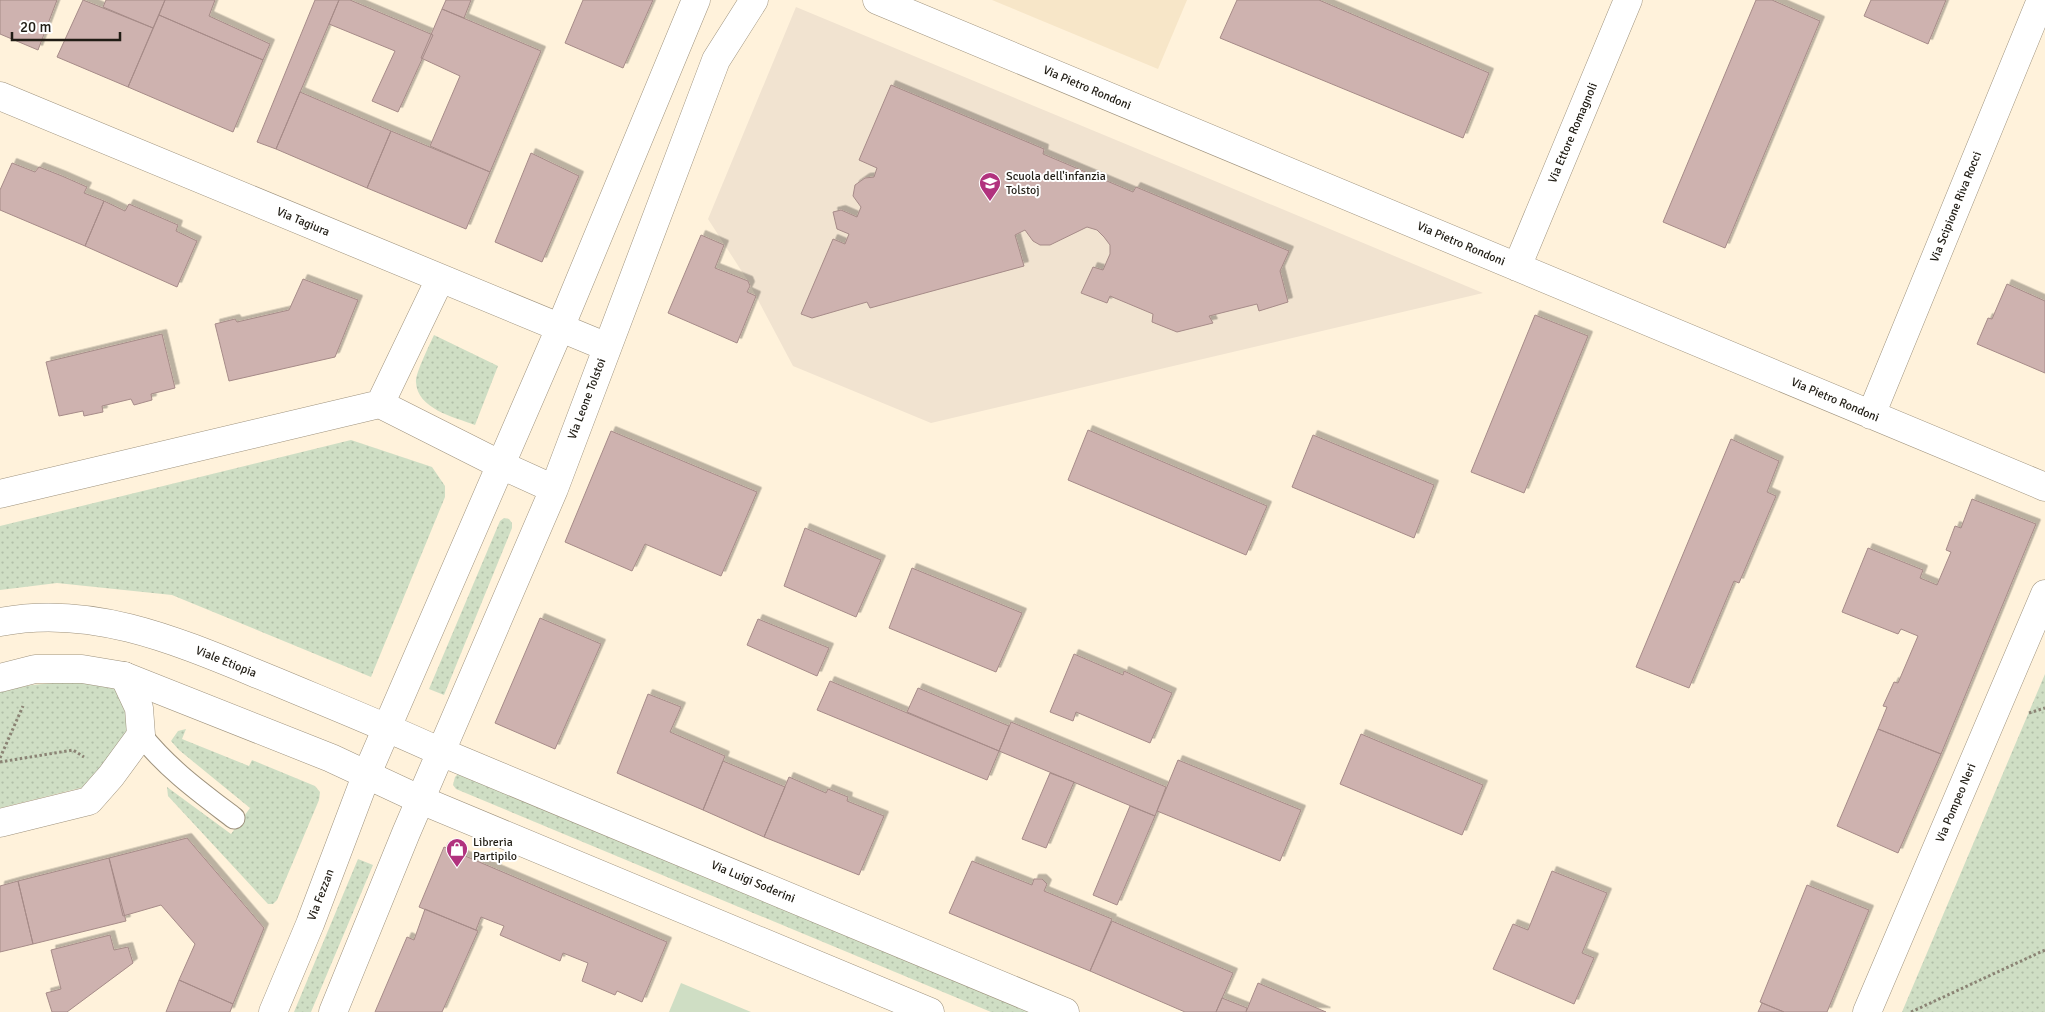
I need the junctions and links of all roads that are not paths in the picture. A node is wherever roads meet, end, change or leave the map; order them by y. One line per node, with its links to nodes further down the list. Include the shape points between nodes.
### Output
1 (696, 0): 9 (street)
2 (754, 0): 10 (street, Via Leone Tolstoi, via 716,60)
3 (877, 0): 7 (street, Via Pietro Rondoni)
4 (1628, 0): 7 (street, Via Ettore Romagnoli)
5 (2040, 0): 12 (street, Via Scipione Riva Rocci)
6 (0, 96): 8 (street, Via Tagiura)
7 (1517, 267): 12 (street, Via Pietro Rondoni)
8 (440, 279): 9 (street, Via Tagiura); 11 (street)
9 (560, 328): 10 (street, Via Tagiura); 13 (street)
10 (607, 347): 15 (street, Via Leone Tolstoi)
11 (380, 404): 13 (street); 16 (street)
12 (1871, 415): 14 (street, Via Pietro Rondoni)
13 (501, 465): 15 (street); 21 (street)
14 (2045, 487)
15 (554, 489): 23 (street, Via Leone Tolstoi)
16 (0, 494)
17 (2045, 594): 32 (street, Via Pompeo Neri)
18 (0, 622): 21 (street, Viale Etiopia, via 19,618 85,618 148,631)
19 (124, 676): 20 (street, via 82,669 35,669); 22 (street, via 138,708); 24 (street, via 331,758)
20 (0, 678)
21 (388, 727): 23 (street, Viale Etiopia); 24 (street)
22 (141, 735): 26 (lane, via 159,758); 27 (street, via 89,801)
23 (441, 752): 25 (street, Via Leone Tolstoi); 31 (street, Via Luigi Soderini)
24 (366, 776): 25 (street); 28 (street, Via Fezzan)
25 (421, 800): 29 (street); 30 (street)
26 (234, 818)
27 (0, 823)
28 (273, 1012)
29 (333, 1012)
30 (930, 1012)
31 (1065, 1012)
32 (1867, 1012)

